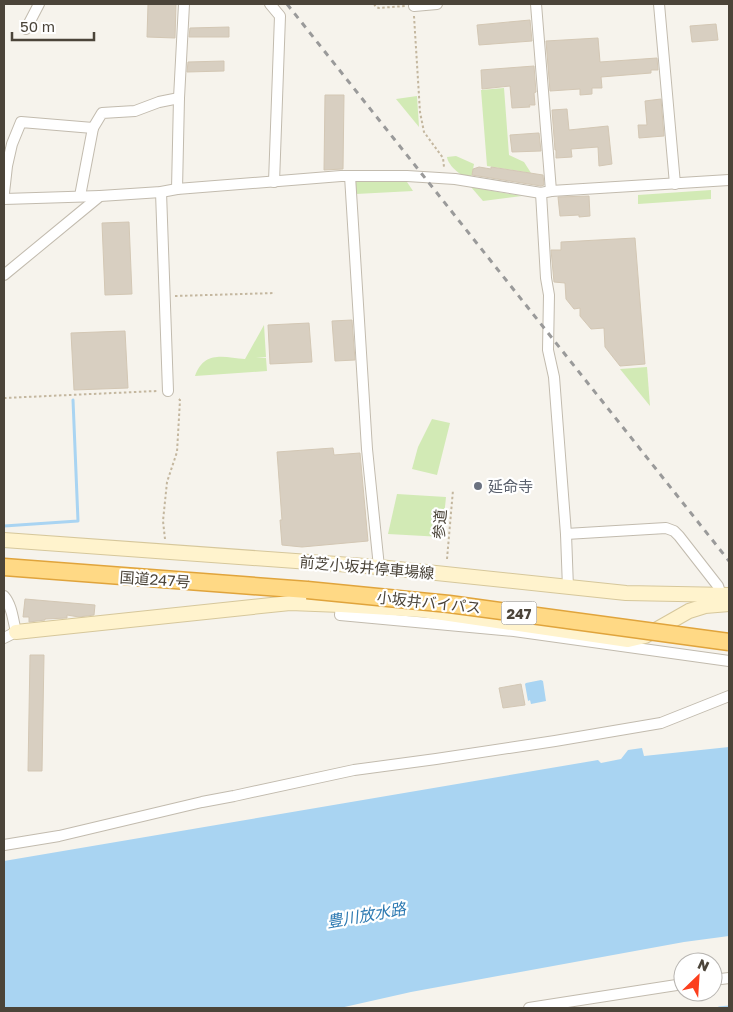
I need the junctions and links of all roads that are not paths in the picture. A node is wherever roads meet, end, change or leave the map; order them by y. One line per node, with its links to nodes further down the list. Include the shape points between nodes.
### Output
1 (39, 4): 8 (street)
2 (184, 4): 9 (street)
3 (270, 4): 13 (street, via 280,16)
4 (437, 4): 7 (street)
5 (536, 4): 19 (street)
6 (660, 4): 14 (street)
7 (414, 6)
8 (26, 29)
9 (179, 98): 10 (street, via 135,111 102,113); 16 (street)
10 (93, 128): 17 (street, via 21,122 12,144); 20 (street)
11 (350, 176): 13 (street); 19 (street, via 455,179); 28 (street, via 367,449)
12 (729, 180): 14 (street); 15 (street)
13 (274, 182): 16 (street)
14 (675, 184): 19 (street)
15 (729, 186)
16 (177, 189): 18 (street)
17 (4, 192)
18 (161, 192): 21 (street); 24 (street)
19 (546, 192): 25 (street, via 548,350 554,377)
20 (80, 196): 21 (street); 22 (street)
21 (100, 196): 23 (street)
22 (4, 199)
23 (4, 275)
24 (168, 391)
25 (566, 534): 29 (street); 32 (street, via 666,528 679,536)
26 (4, 540): 28 (main road, 前芝小坂井停車場線)
27 (4, 567): 30 (highway, 国道247号 / 247)
28 (379, 567): 29 (main road, 前芝小坂井停車場線)
29 (568, 588): 32 (main road, 前芝小坂井停車場線)
30 (307, 590): 35 (highway, 小坂井バイパス / 247, bridge, via 449,604)
31 (4, 596): 34 (street, via 12,613)
32 (726, 598): 33 (main road, via 689,611 645,636 628,640 422,610)
33 (341, 605): 34 (main road, via 290,603); 36 (street, via 340,615 514,631)
34 (10, 635)
35 (729, 642)
36 (729, 660)
37 (729, 696): 38 (street, via 661,722 354,770 59,836)
38 (4, 845)
39 (673, 986): 40 (street)
40 (528, 1008)

